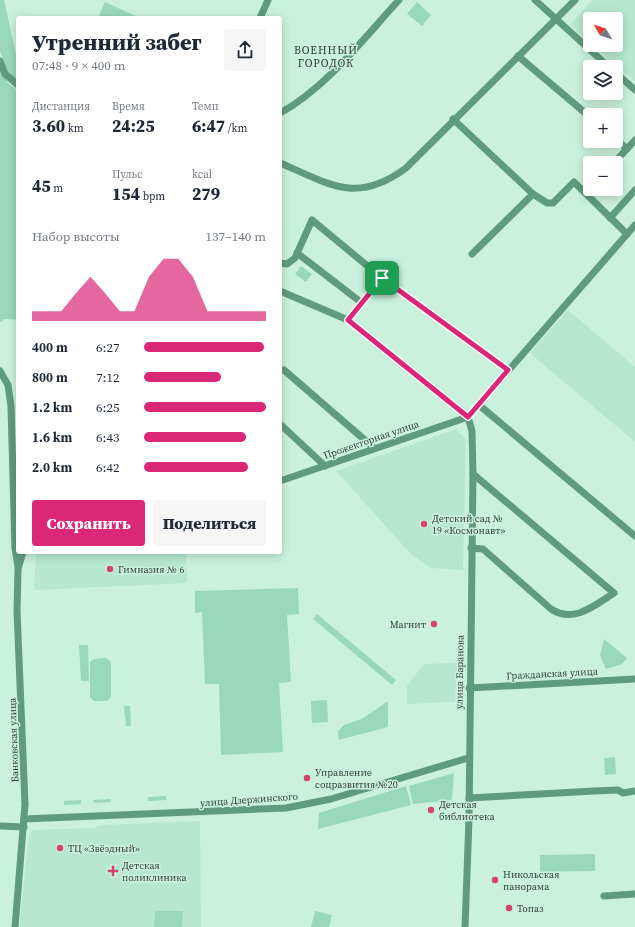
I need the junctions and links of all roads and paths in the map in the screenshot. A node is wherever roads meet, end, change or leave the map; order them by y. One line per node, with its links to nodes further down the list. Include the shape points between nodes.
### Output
1 (268, 0): 5 (street)
2 (400, 0): 14 (street, via 323,81 294,106)
3 (535, 0): 6 (street)
4 (575, 0): 6 (street)
5 (261, 16)
6 (556, 19): 7 (street); 8 (street)
7 (518, 56): 13 (street); 15 (street)
8 (601, 60)
9 (0, 61): 11 (street, via 6,74)
10 (623, 79): 12 (street)
11 (16, 83)
12 (635, 90)
13 (583, 111)
14 (282, 112)
15 (453, 119): 20 (street, via 406,168 382,183 366,188 338,187); 23 (street)
16 (635, 140): 18 (street)
17 (623, 145): 18 (street)
18 (627, 149): 19 (street)
19 (620, 156)
20 (282, 164)
21 (583, 188): 23 (street, via 574,182 553,203)
22 (635, 190): 25 (street)
23 (533, 194): 29 (street)
24 (592, 196): 25 (street)
25 (610, 218): 27 (street)
26 (635, 225): 27 (street)
27 (627, 234): 36 (street)
28 (297, 253): 30 (street, via 292,261); 31 (street, via 312,220); 33 (street)
29 (472, 254)
30 (282, 263)
31 (382, 278): 33 (street); 36 (street)
32 (282, 293): 34 (street)
33 (362, 303): 34 (street)
34 (348, 320): 39 (street)
35 (284, 370): 41 (street)
36 (508, 370): 38 (street)
37 (0, 371): 48 (street, via 8,385 11,406 15,548)
38 (479, 405): 39 (street); 45 (street)
39 (468, 417): 41 (street, Прожекторная улица); 43 (street, улица Баранова, via 472,431)
40 (282, 426): 42 (street)
41 (374, 448): 42 (street, Прожекторная улица)
42 (325, 466): 44 (street, Прожекторная улица)
43 (473, 474): 46 (street, улица Баранова); 46 (street, via 614,592 586,611 564,615 551,609 483,549)
44 (282, 480)
45 (635, 536)
46 (471, 548): 50 (street, улица Баранова)
47 (23, 554): 48 (street, Банковская улица)
48 (18, 569): 56 (street, Банковская улица, via 17,611)
49 (635, 679): 50 (street, Гражданская улица)
50 (469, 688): 51 (street, улица Баранова)
51 (468, 758): 52 (street, улица Дзержинского); 53 (street, улица Баранова)
52 (456, 762): 53 (street, via 464,764); 56 (street, улица Дзержинского, via 331,799 286,808)
53 (468, 772): 55 (street, улица Баранова)
54 (635, 791): 55 (street)
55 (469, 798): 62 (street, улица Баранова)
56 (24, 819): 58 (street, Банковская улица)
57 (0, 826): 58 (street)
58 (24, 826): 61 (street, Банковская улица)
59 (635, 894): 60 (street)
60 (604, 896)
61 (15, 927)
62 (465, 927)

